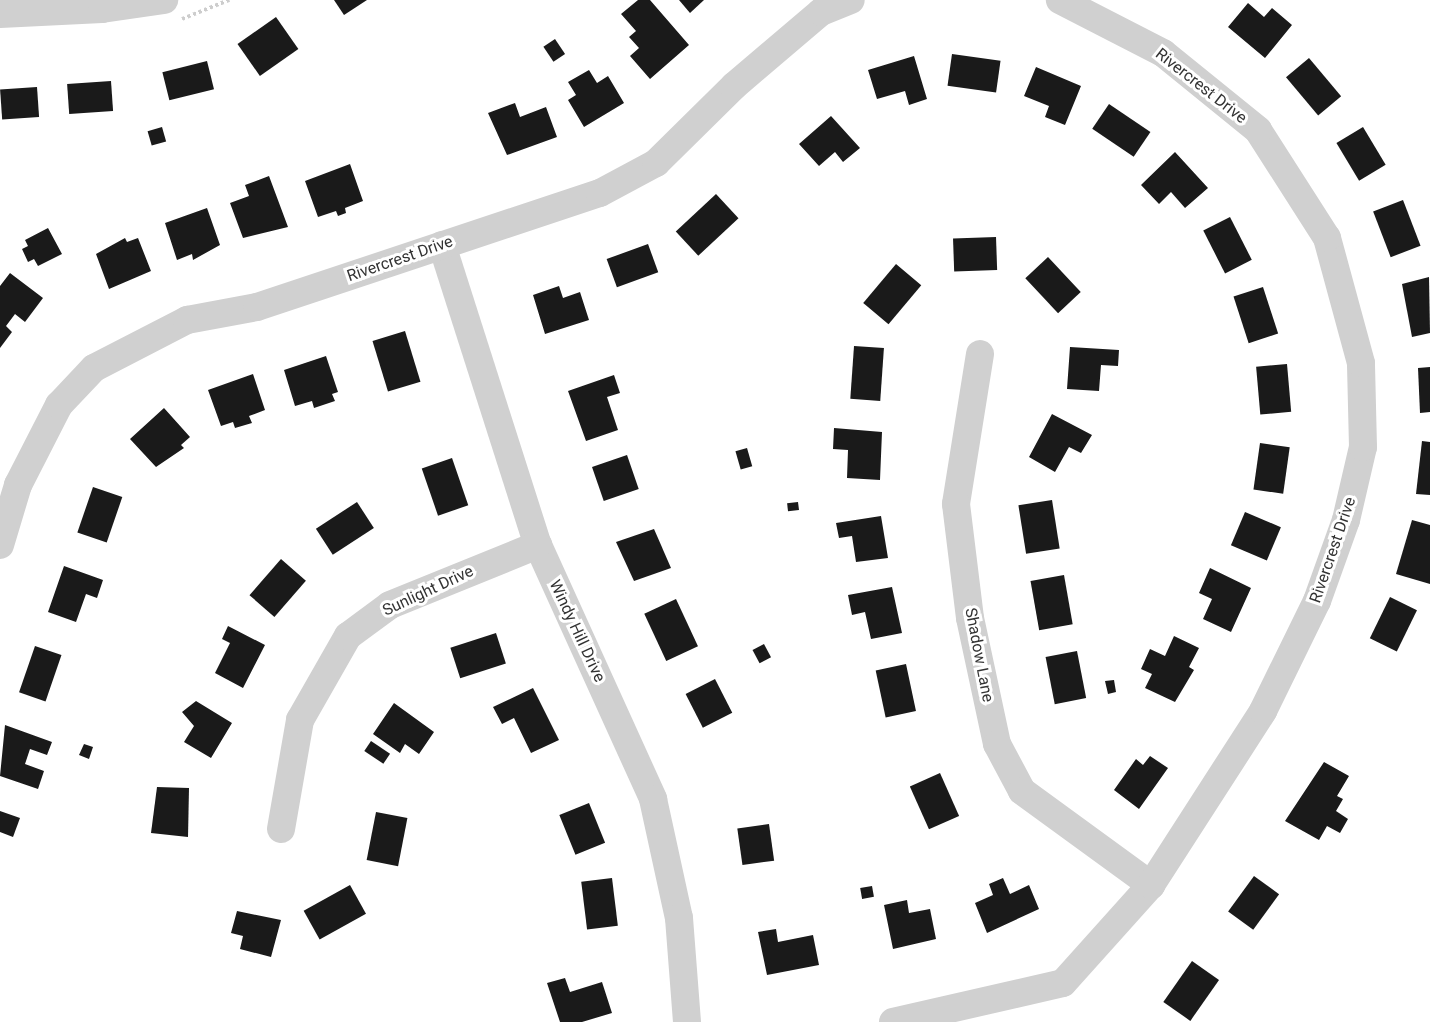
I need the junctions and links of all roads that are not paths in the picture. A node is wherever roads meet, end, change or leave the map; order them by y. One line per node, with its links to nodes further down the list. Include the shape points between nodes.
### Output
1 (164, 0): 4 (street, via 102,9)
2 (851, 0): 5 (street, Rivercrest Drive, via 821,12 734,86 656,163 600,193)
3 (1060, 0): 10 (street, Rivercrest Drive, via 1163,53 1258,130 1328,238 1361,363 1363,447 1346,520 1317,601 1263,711)
4 (0, 14)
5 (442, 244): 7 (street, Rivercrest Drive, via 257,307 188,320 94,368 59,405 18,485); 8 (street, Windy Hill Drive)
6 (980, 354): 10 (street, Shadow Lane, via 956,504 970,618 997,744 1022,791)
7 (0, 544)
8 (538, 545): 9 (street, Sunlight Drive, via 390,605 348,636 300,720); 11 (street, Windy Hill Drive, via 653,799 679,918)
9 (281, 829)
10 (1151, 885): 12 (street, Rivercrest Drive, via 1063,983)
11 (687, 1022)
12 (893, 1022)

